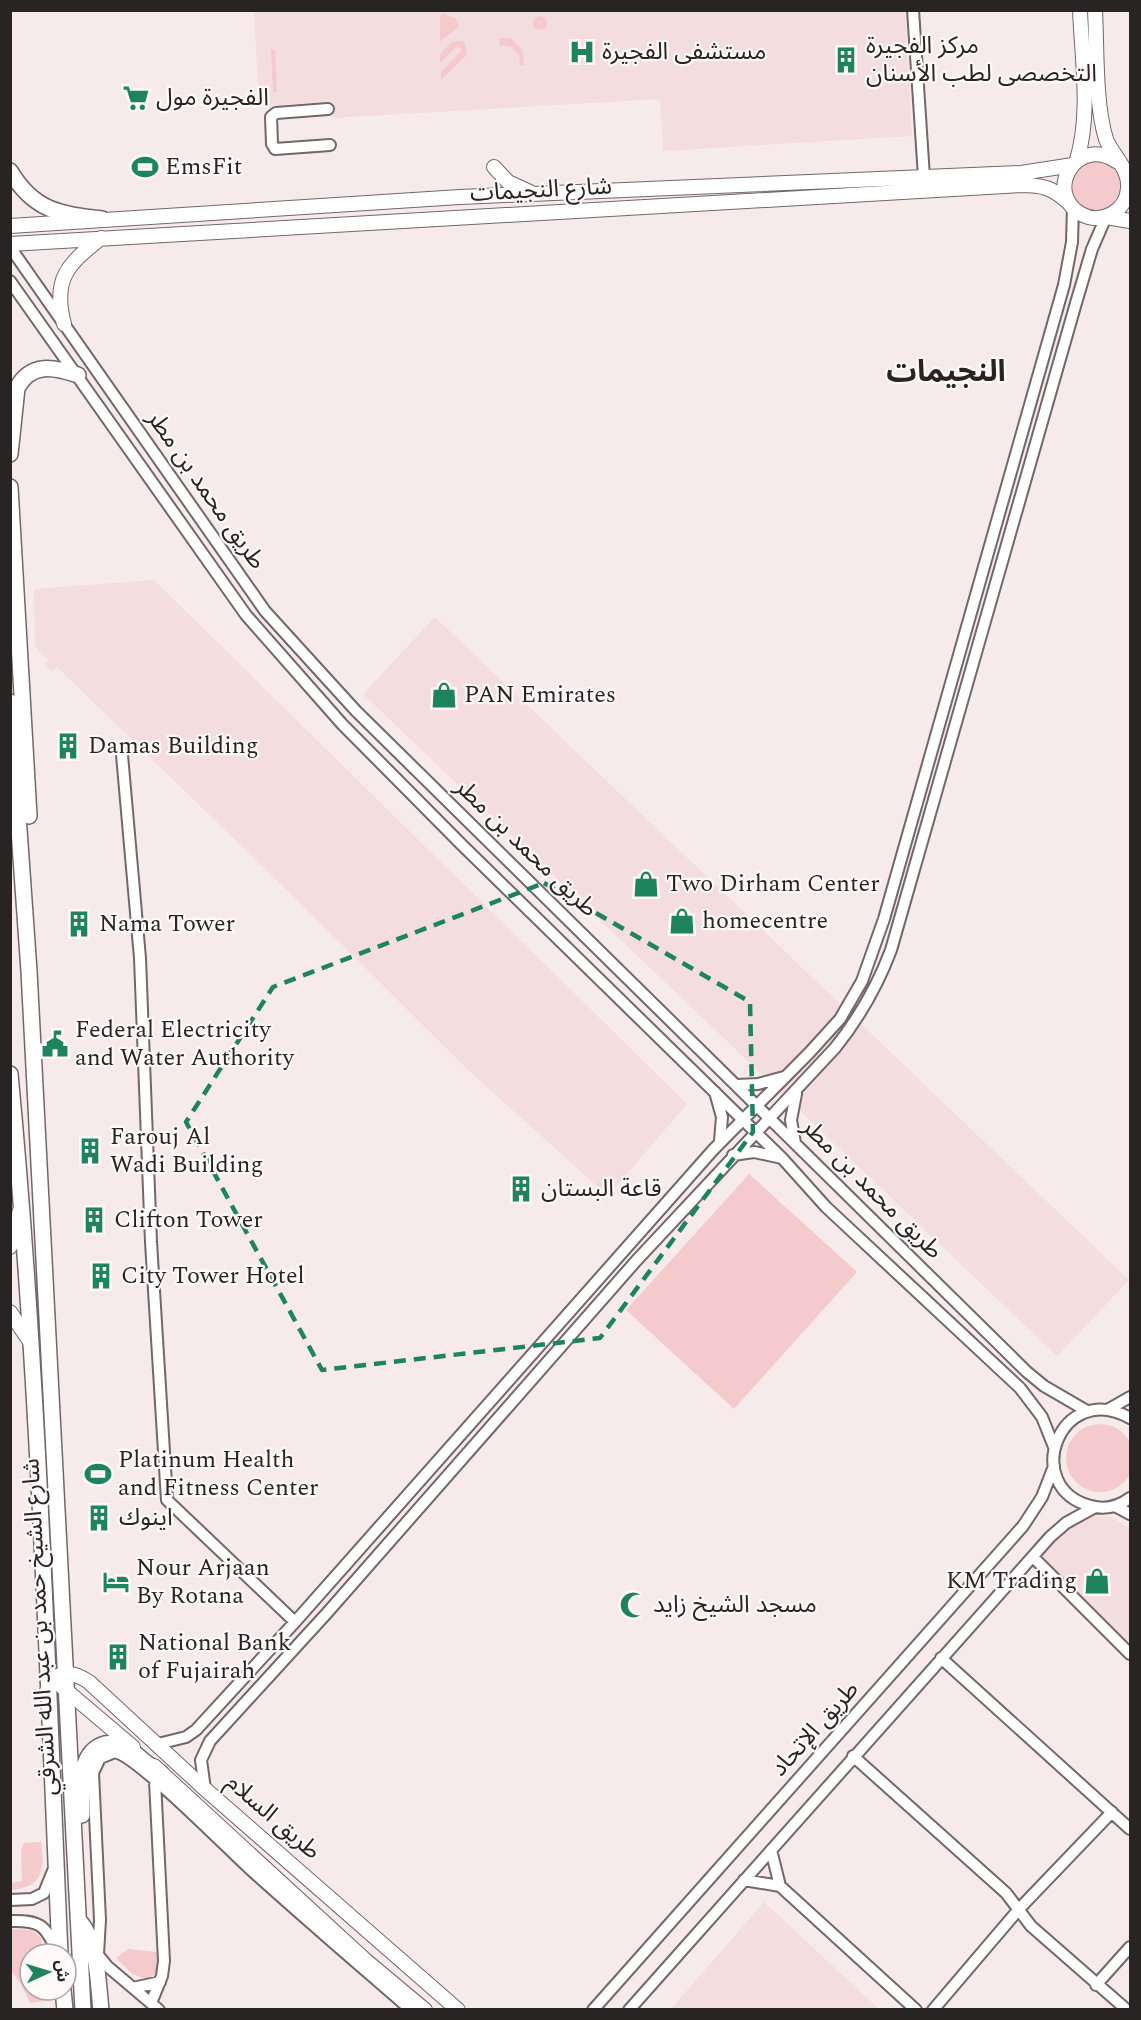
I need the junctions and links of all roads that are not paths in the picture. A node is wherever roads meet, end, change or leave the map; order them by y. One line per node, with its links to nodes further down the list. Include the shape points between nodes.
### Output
1 (913, 10): 10 (street)
2 (1080, 10): 7 (main road, via 1086,116 1084,138)
3 (1095, 10): 6 (main road, via 1101,115)
4 (328, 109): 5 (street, via 276,112 271,117 272,144 275,149)
5 (330, 145)
6 (1116, 161): 7 (main road, via 1100,154 1088,155); 11 (main road)
7 (1075, 163): 10 (main road, شارع النجيمات, via 1021,173); 13 (main road, via 1065,186)
8 (494, 167): 12 (main road, via 516,187)
9 (10, 171): 15 (highway, via 24,191 53,211)
10 (924, 177): 12 (main road, شارع النجيمات)
11 (1130, 186): 14 (main road, via 1124,203)
12 (535, 193): 15 (main road, شارع النجيمات)
13 (1071, 205): 14 (main road, via 1086,216); 18 (main road, شارع النجيمات, via 1055,190 1022,185); 29 (street, via 1072,242 1064,285 884,919 862,981 840,1019)
14 (1106, 217): 16 (main road); 31 (street, via 1076,303 891,950 876,989 856,1022)
15 (102, 219): 17 (main road, شارع النجيمات)
16 (1131, 221)
17 (10, 226)
18 (101, 238): 19 (main road, شارع النجيمات); 21 (main road, via 74,260 65,273 59,294)
19 (10, 246): 21 (street, طريق محمد بن مطر)
20 (10, 281): 22 (street, طريق محمد بن مطر)
21 (64, 324): 30 (street, طريق محمد بن مطر, via 265,611 356,711)
22 (78, 375): 23 (highway, via 42,368 22,379 17,388); 32 (street, طريق محمد بن مطر, via 246,615 342,724)
23 (10, 454)
24 (10, 487): 27 (highway, via 33,899 34,955)
25 (10, 702): 27 (highway, شارع الشيخ حمد بن عبد الله الشرقي)
26 (122, 755): 63 (street, via 140,958 151,1242 167,1500)
27 (29, 972): 64 (highway, شارع الشيخ حمد بن عبد الله الشرقي)
28 (10, 1074): 41 (highway, شارع الشيخ حمد بن عبد الله الشرقي)
29 (787, 1076): 30 (street, via 758,1084); 33 (street)
30 (737, 1084): 33 (street, طريق محمد بن مطر)
31 (798, 1088): 34 (street); 38 (street, via 791,1120)
32 (715, 1091): 35 (street, طريق محمد بن مطر); 37 (street, via 722,1117)
33 (757, 1105): 34 (street, طريق محمد بن مطر); 35 (street)
34 (771, 1118): 36 (street); 38 (street, طريق محمد بن مطر)
35 (743, 1120): 36 (street, طريق محمد بن مطر); 37 (street)
36 (757, 1132): 39 (street); 40 (street, طريق محمد بن مطر)
37 (720, 1142): 42 (street)
38 (795, 1143): 50 (street, طريق محمد بن مطر, via 1028,1372)
39 (733, 1155): 40 (street, via 754,1152); 44 (street)
40 (782, 1158): 53 (street, طريق محمد بن مطر, via 826,1207 1020,1388 1042,1417)
41 (22, 1199): 43 (main road); 46 (highway, شارع الشيخ حمد بن عبد الله الشرقي)
42 (633, 1240): 44 (street, via 642,1244); 47 (street)
43 (10, 1247)
44 (639, 1257): 51 (street)
45 (10, 1312): 46 (main road)
46 (31, 1343): 60 (highway, شارع الشيخ حمد بن عبد الله الشرقي)
47 (496, 1395): 51 (street, via 490,1411); 58 (street)
48 (1131, 1397): 49 (street)
49 (1109, 1409): 50 (street); 52 (street)
50 (1087, 1411): 53 (street, via 1063,1429)
51 (499, 1415): 61 (street)
52 (1131, 1418)
53 (1054, 1447): 54 (street)
54 (1054, 1466): 57 (street, via 1068,1494); 104 (street, طريق اﻹتحاد, via 1042,1497 1023,1526)
55 (1131, 1498): 56 (street)
56 (1114, 1506): 57 (street); 59 (street)
57 (1095, 1507): 62 (street, طريق اﻹتحاد, via 1062,1527)
58 (392, 1512): 61 (street, via 400,1519); 63 (street)
59 (1131, 1514)
60 (40, 1519): 64 (highway, via 46,1542 53,1659 61,1661); 68 (highway, شارع الشيخ حمد بن عبد الله الشرقي, via 46,1664)
61 (399, 1529): 69 (street)
62 (1032, 1557): 65 (street); 66 (street, طريق اﻹتحاد)
63 (295, 1622): 67 (street)
64 (64, 1653): 68 (highway, شارع الشيخ حمد بن عبد الله الشرقي)
65 (1131, 1654)
66 (941, 1659): 73 (street, طريق اﻹتحاد); 76 (street)
67 (248, 1674): 69 (street, via 246,1688); 72 (street, via 196,1730 186,1737)
68 (55, 1681): 70 (highway, شارع الشيخ حمد بن عبد الله الشرقي); 71 (highway, شارع الشيخ حمد بن عبد الله الشرقي); 72 (main road, طريق السلام, via 73,1674 89,1682)
69 (256, 1688): 75 (street, via 204,1751 201,1769)
70 (66, 1689): 74 (main road, طريق السلام); 80 (highway, شارع الشيخ حمد بن عبد الله الشرقي)
71 (48, 1709): 79 (highway, شارع الشيخ حمد بن عبد الله الشرقي); 80 (highway, via 54,1702 61,1705 67,1823)
72 (158, 1744): 75 (main road, طريق السلام)
73 (854, 1756): 78 (street, طريق اﻹتحاد); 86 (street)
74 (158, 1777): 83 (highway, via 123,1745 107,1744 90,1754 82,1774 82,1850); 85 (main road, طريق السلام); 92 (street, via 118,1752 102,1755 94,1767 100,1920); 95 (street, via 164,1962)
75 (206, 1789): 103 (main road, طريق السلام)
76 (1112, 1812): 77 (street); 86 (street)
77 (1131, 1829)
78 (771, 1850): 81 (street, طريق اﻹتحاد); 82 (street)
79 (56, 1861): 84 (street, via 44,1893 32,1899); 90 (highway, شارع الشيخ حمد بن عبد الله الشرقي)
80 (75, 1863): 83 (highway, شارع الشيخ حمد بن عبد الله الشرقي)
81 (744, 1880): 82 (street); 105 (street, طريق اﻹتحاد)
82 (780, 1886): 106 (street)
83 (76, 1893): 87 (highway, شارع الشيخ حمد بن عبد الله الشرقي)
84 (10, 1900)
85 (301, 1906): 101 (street); 102 (main road, طريق السلام)
86 (1019, 1909): 96 (street, via 1030,1926); 107 (street)
87 (78, 1920): 92 (highway); 99 (highway, شارع الشيخ حمد بن عبد الله الشرقي)
88 (10, 1921): 89 (street, via 45,1927)
89 (53, 1942)
90 (59, 1942)
91 (1131, 1947): 96 (street)
92 (95, 1952): 93 (street); 94 (highway)
93 (118, 1975): 94 (street); 97 (street)
94 (97, 1982): 100 (highway)
95 (160, 1982): 97 (street); 98 (street)
96 (1096, 1984): 108 (street)
97 (133, 1988): 98 (street)
98 (155, 2006)
99 (83, 2010)
100 (101, 2010)
101 (411, 2010)
102 (424, 2010)
103 (458, 2010)
104 (593, 2010)
105 (629, 2010)
106 (916, 2010)
107 (933, 2010)
108 (1127, 2010)

